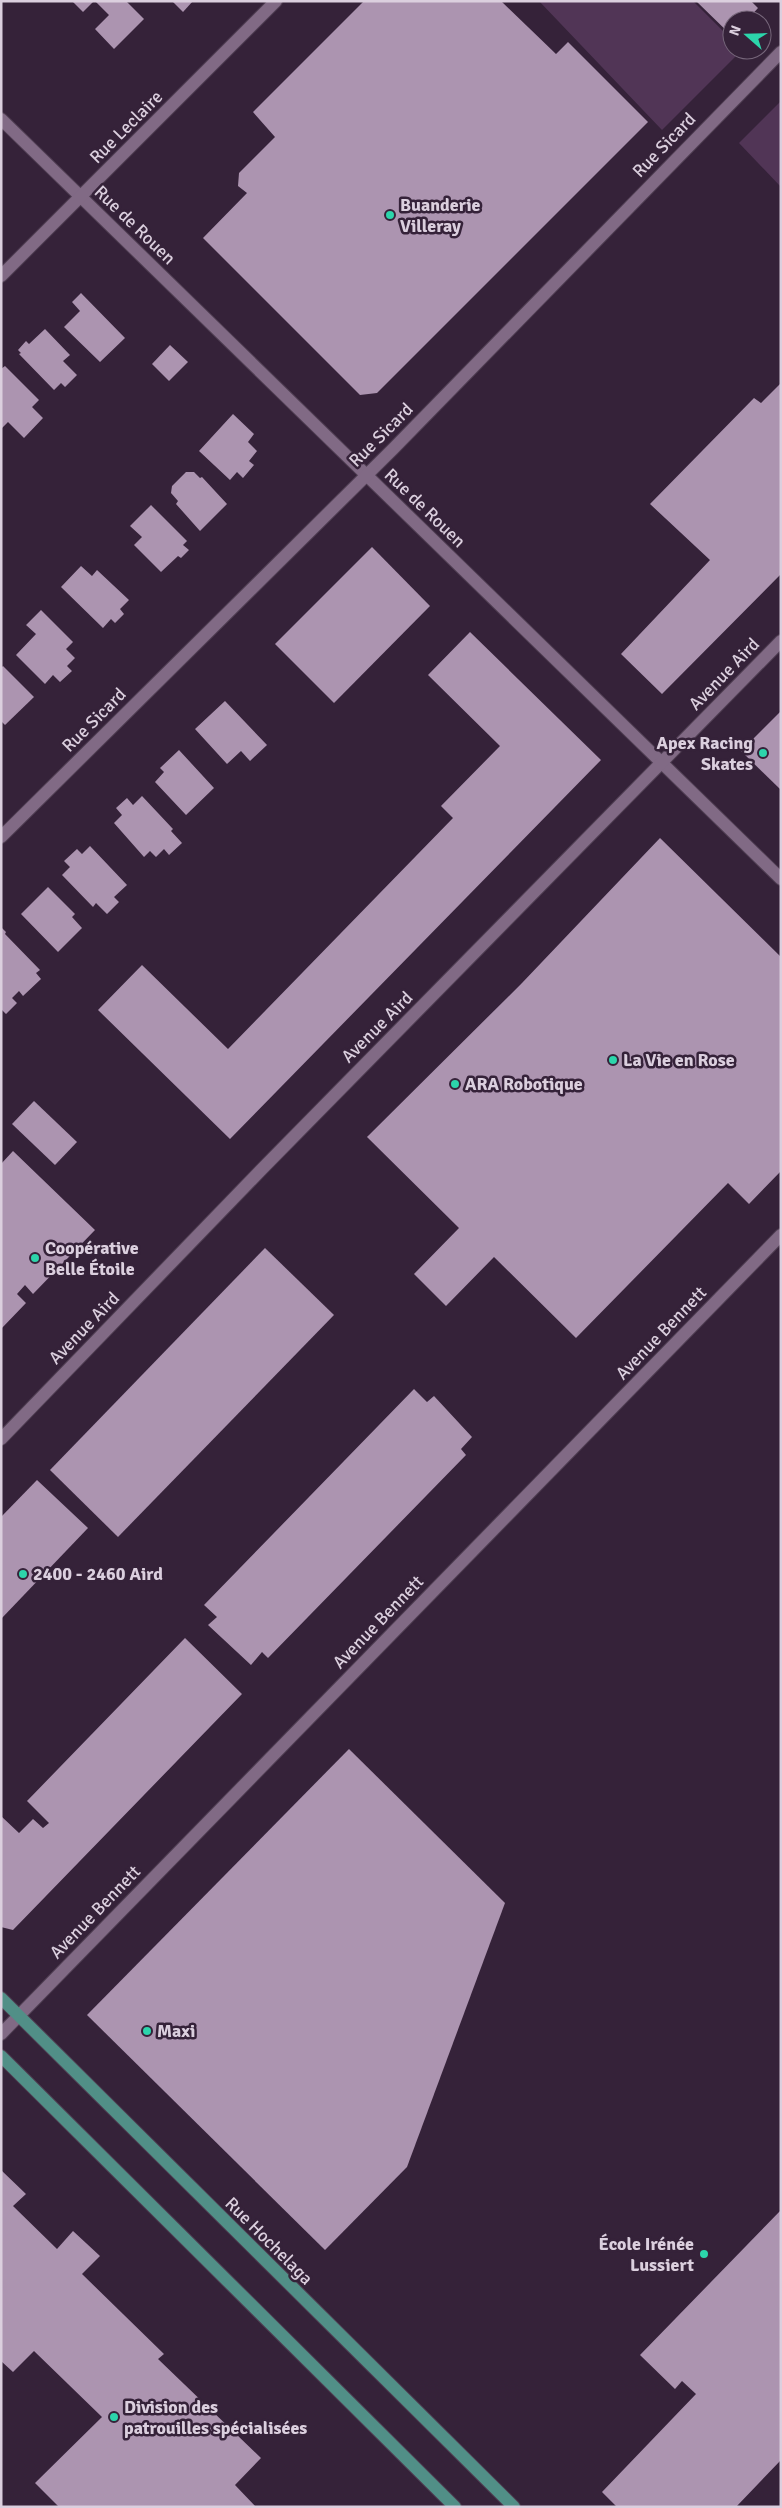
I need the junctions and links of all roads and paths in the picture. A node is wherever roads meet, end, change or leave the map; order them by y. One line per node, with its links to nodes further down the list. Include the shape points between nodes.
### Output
1 (276, 1): 4 (street, Rue Leclaire)
2 (781, 52): 6 (street, Rue Sicard)
3 (1, 119): 4 (street, Rue de Rouen)
4 (81, 197): 5 (street, Rue Leclaire); 6 (street, Rue de Rouen)
5 (1, 276)
6 (366, 474): 8 (street, Rue de Rouen); 9 (street, Rue Sicard)
7 (781, 641): 8 (street, Avenue Aird)
8 (662, 763): 10 (street, Rue de Rouen); 12 (street, Avenue Aird, via 260,1170)
9 (1, 837)
10 (781, 879)
11 (781, 1235): 14 (street, Avenue Bennett)
12 (1, 1439)
13 (1, 1998): 14 (main road, Rue Hochelaga)
14 (20, 2016): 15 (street, Avenue Bennett); 18 (main road, Rue Hochelaga)
15 (1, 2034)
16 (1, 2056): 17 (main road)
17 (456, 2507)
18 (514, 2507)

